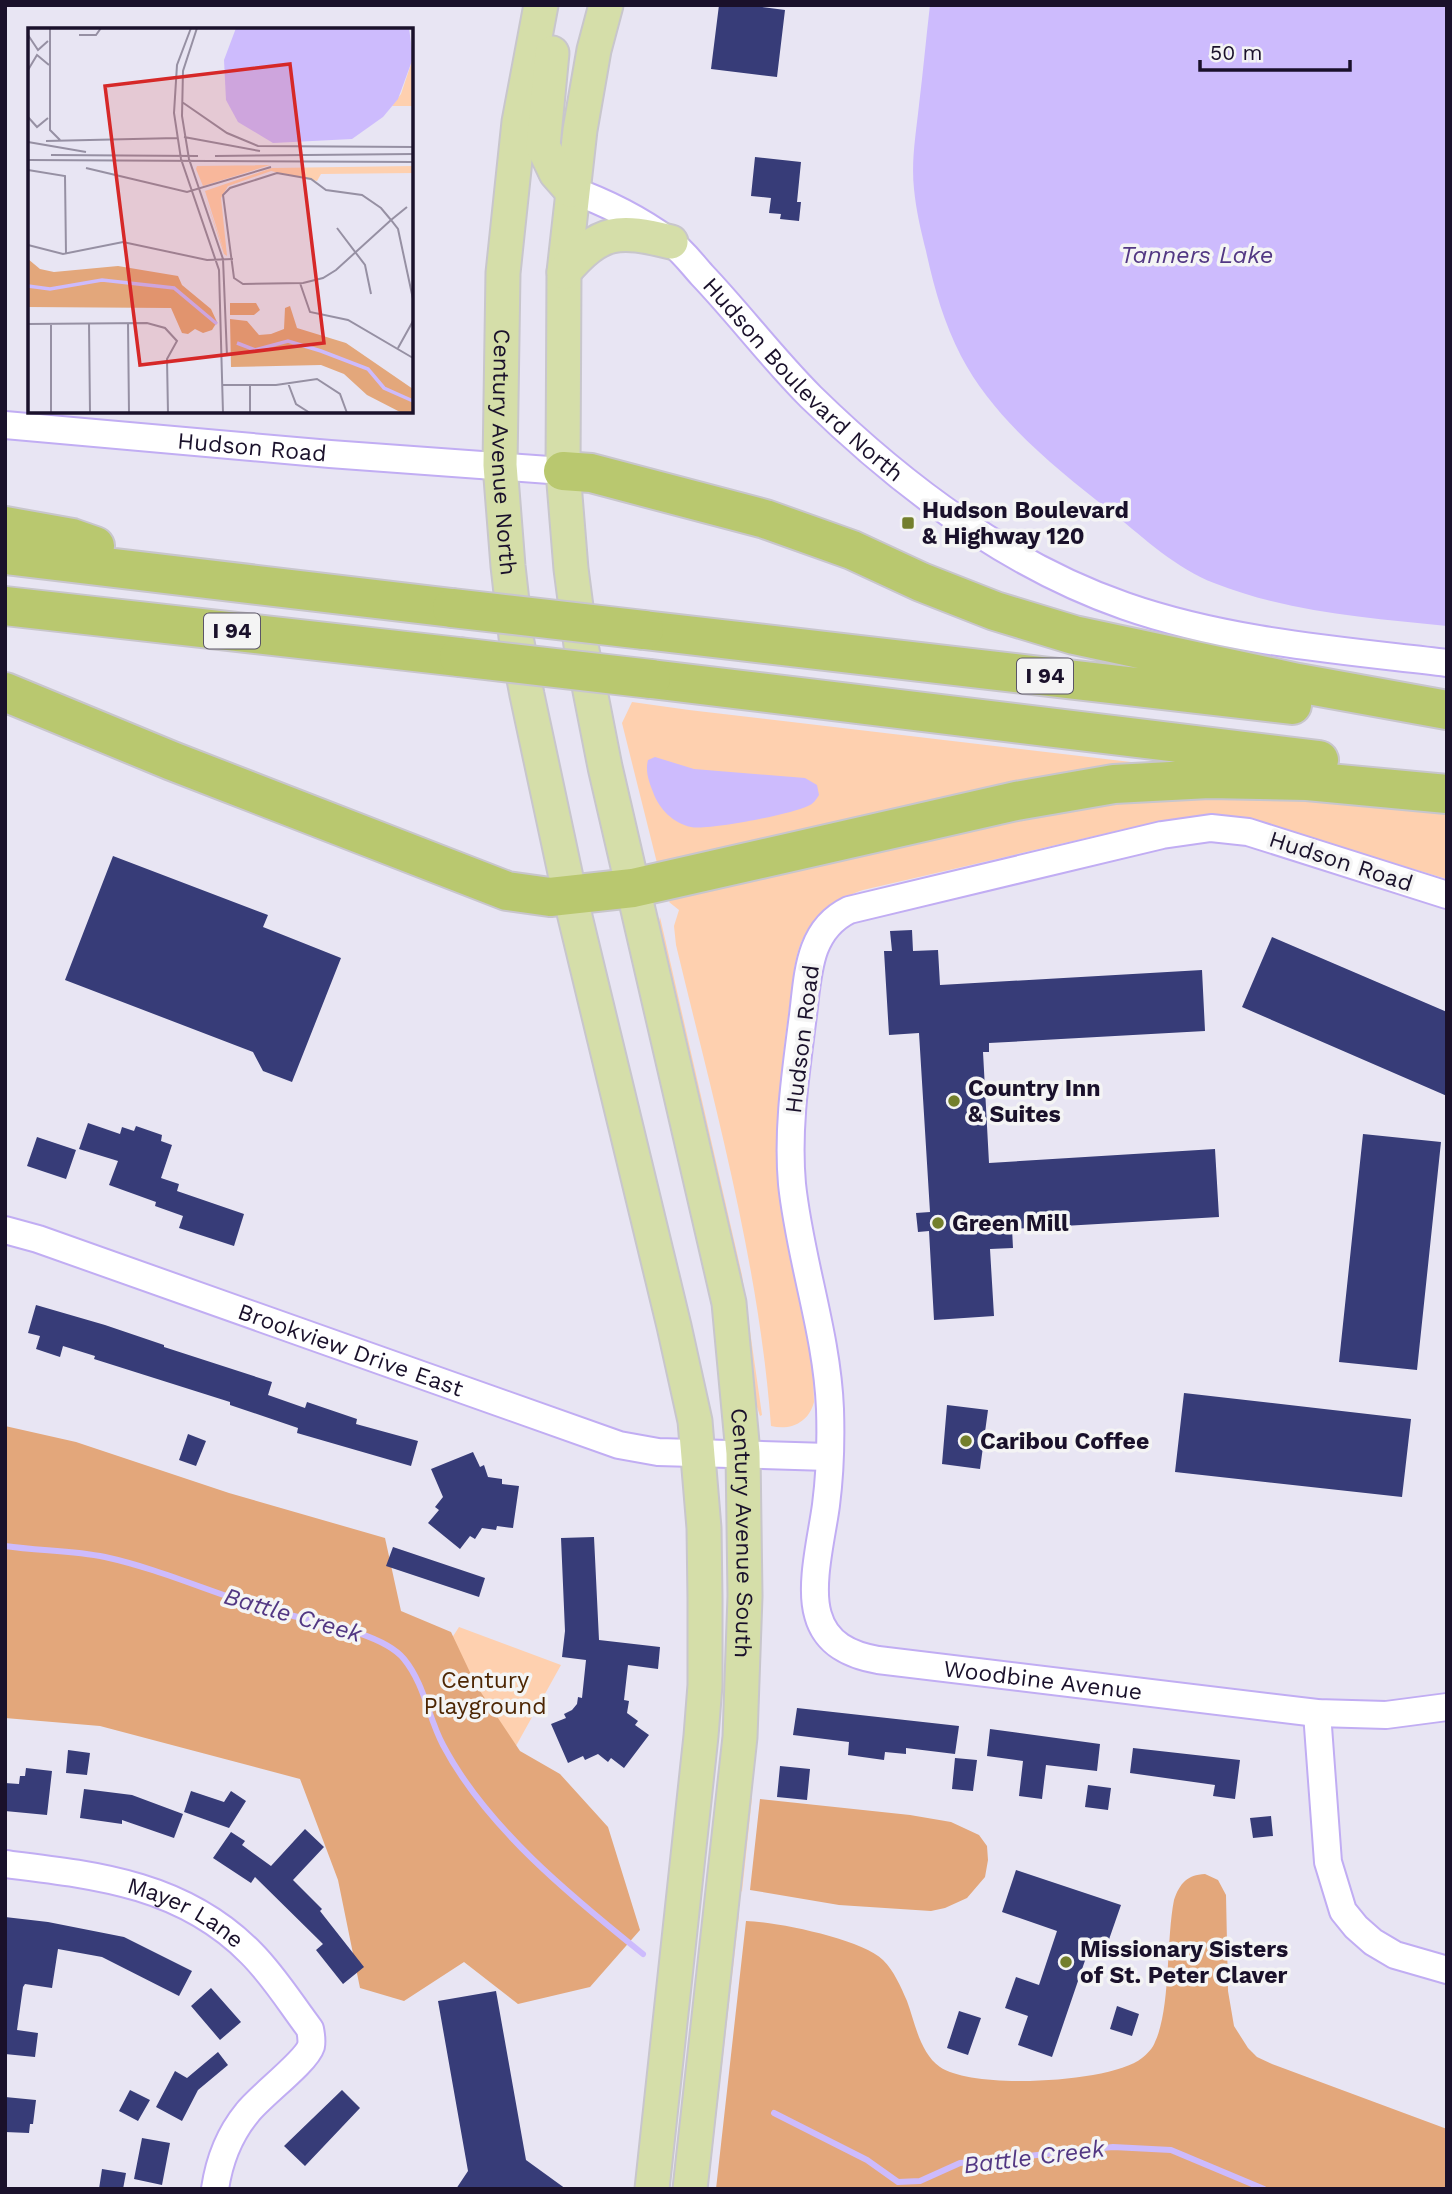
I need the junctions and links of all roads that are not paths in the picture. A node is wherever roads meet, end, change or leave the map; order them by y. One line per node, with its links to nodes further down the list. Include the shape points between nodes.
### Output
1 (541, 5): 8 (main road, Century Avenue North, via 519,122 503,273)
2 (558, 5): 4 (main road, via 543,146 556,173)
3 (606, 5): 4 (main road)
4 (571, 190): 5 (street, Hudson Boulevard North, via 598,199); 6 (main road)
5 (671, 242): 6 (main road, via 639,234 602,237 584,248); 14 (street, Hudson Boulevard North, via 778,363 861,443 954,516 1051,575 1125,606 1238,636)
6 (564, 271): 9 (main road)
7 (5, 425): 8 (street, Hudson Road, via 305,453)
8 (500, 465): 9 (street, Hudson Road); 22 (main road, Century Avenue North, via 516,637)
9 (563, 471): 16 (highway, via 591,473 765,519 852,550 995,611 1074,635 1285,681); 20 (main road, via 581,645)
10 (5, 526): 12 (highway, via 72,538)
11 (5, 555): 12 (highway, I 94)
12 (169, 575): 17 (highway, I 94, bridge)
13 (5, 606): 18 (highway, I 94, bridge)
14 (1447, 663)
15 (5, 692): 22 (highway, via 495,887 529,896)
16 (1447, 710)
17 (1447, 722)
18 (1447, 775)
19 (1447, 794): 20 (highway, via 1307,781 1209,779 1114,784 1016,801)
20 (633, 888): 22 (highway); 25 (main road, Century Avenue South, via 729,1303)
21 (1447, 895): 26 (street, Hudson Road, via 1248,832 1211,828 1162,835 866,904 829,923 816,943 808,973 791,1161 824,1356 830,1409)
22 (570, 896): 24 (main road, Century Avenue South, via 678,1342)
23 (5, 1230): 24 (street, Brookview Drive East, via 619,1445)
24 (698, 1452): 25 (street); 32 (main road, Century Avenue South, via 705,1685)
25 (743, 1453): 26 (street); 33 (main road, Century Avenue South, via 745,1596 740,1737)
26 (828, 1457): 28 (street, Woodbine Avenue, via 816,1607 827,1634 849,1652 878,1660)
27 (1447, 1707): 28 (street, Woodbine Avenue, via 1386,1714)
28 (1317, 1713): 30 (street, via 1328,1861 1343,1910 1373,1942 1395,1955)
29 (5, 1864): 31 (street, Mayer Lane, via 93,1874 133,1884 202,1915 229,1933 264,1968 310,2029 311,2045 303,2058 245,2115 227,2145)
30 (1447, 1970)
31 (215, 2189)
32 (652, 2189)
33 (690, 2189)

